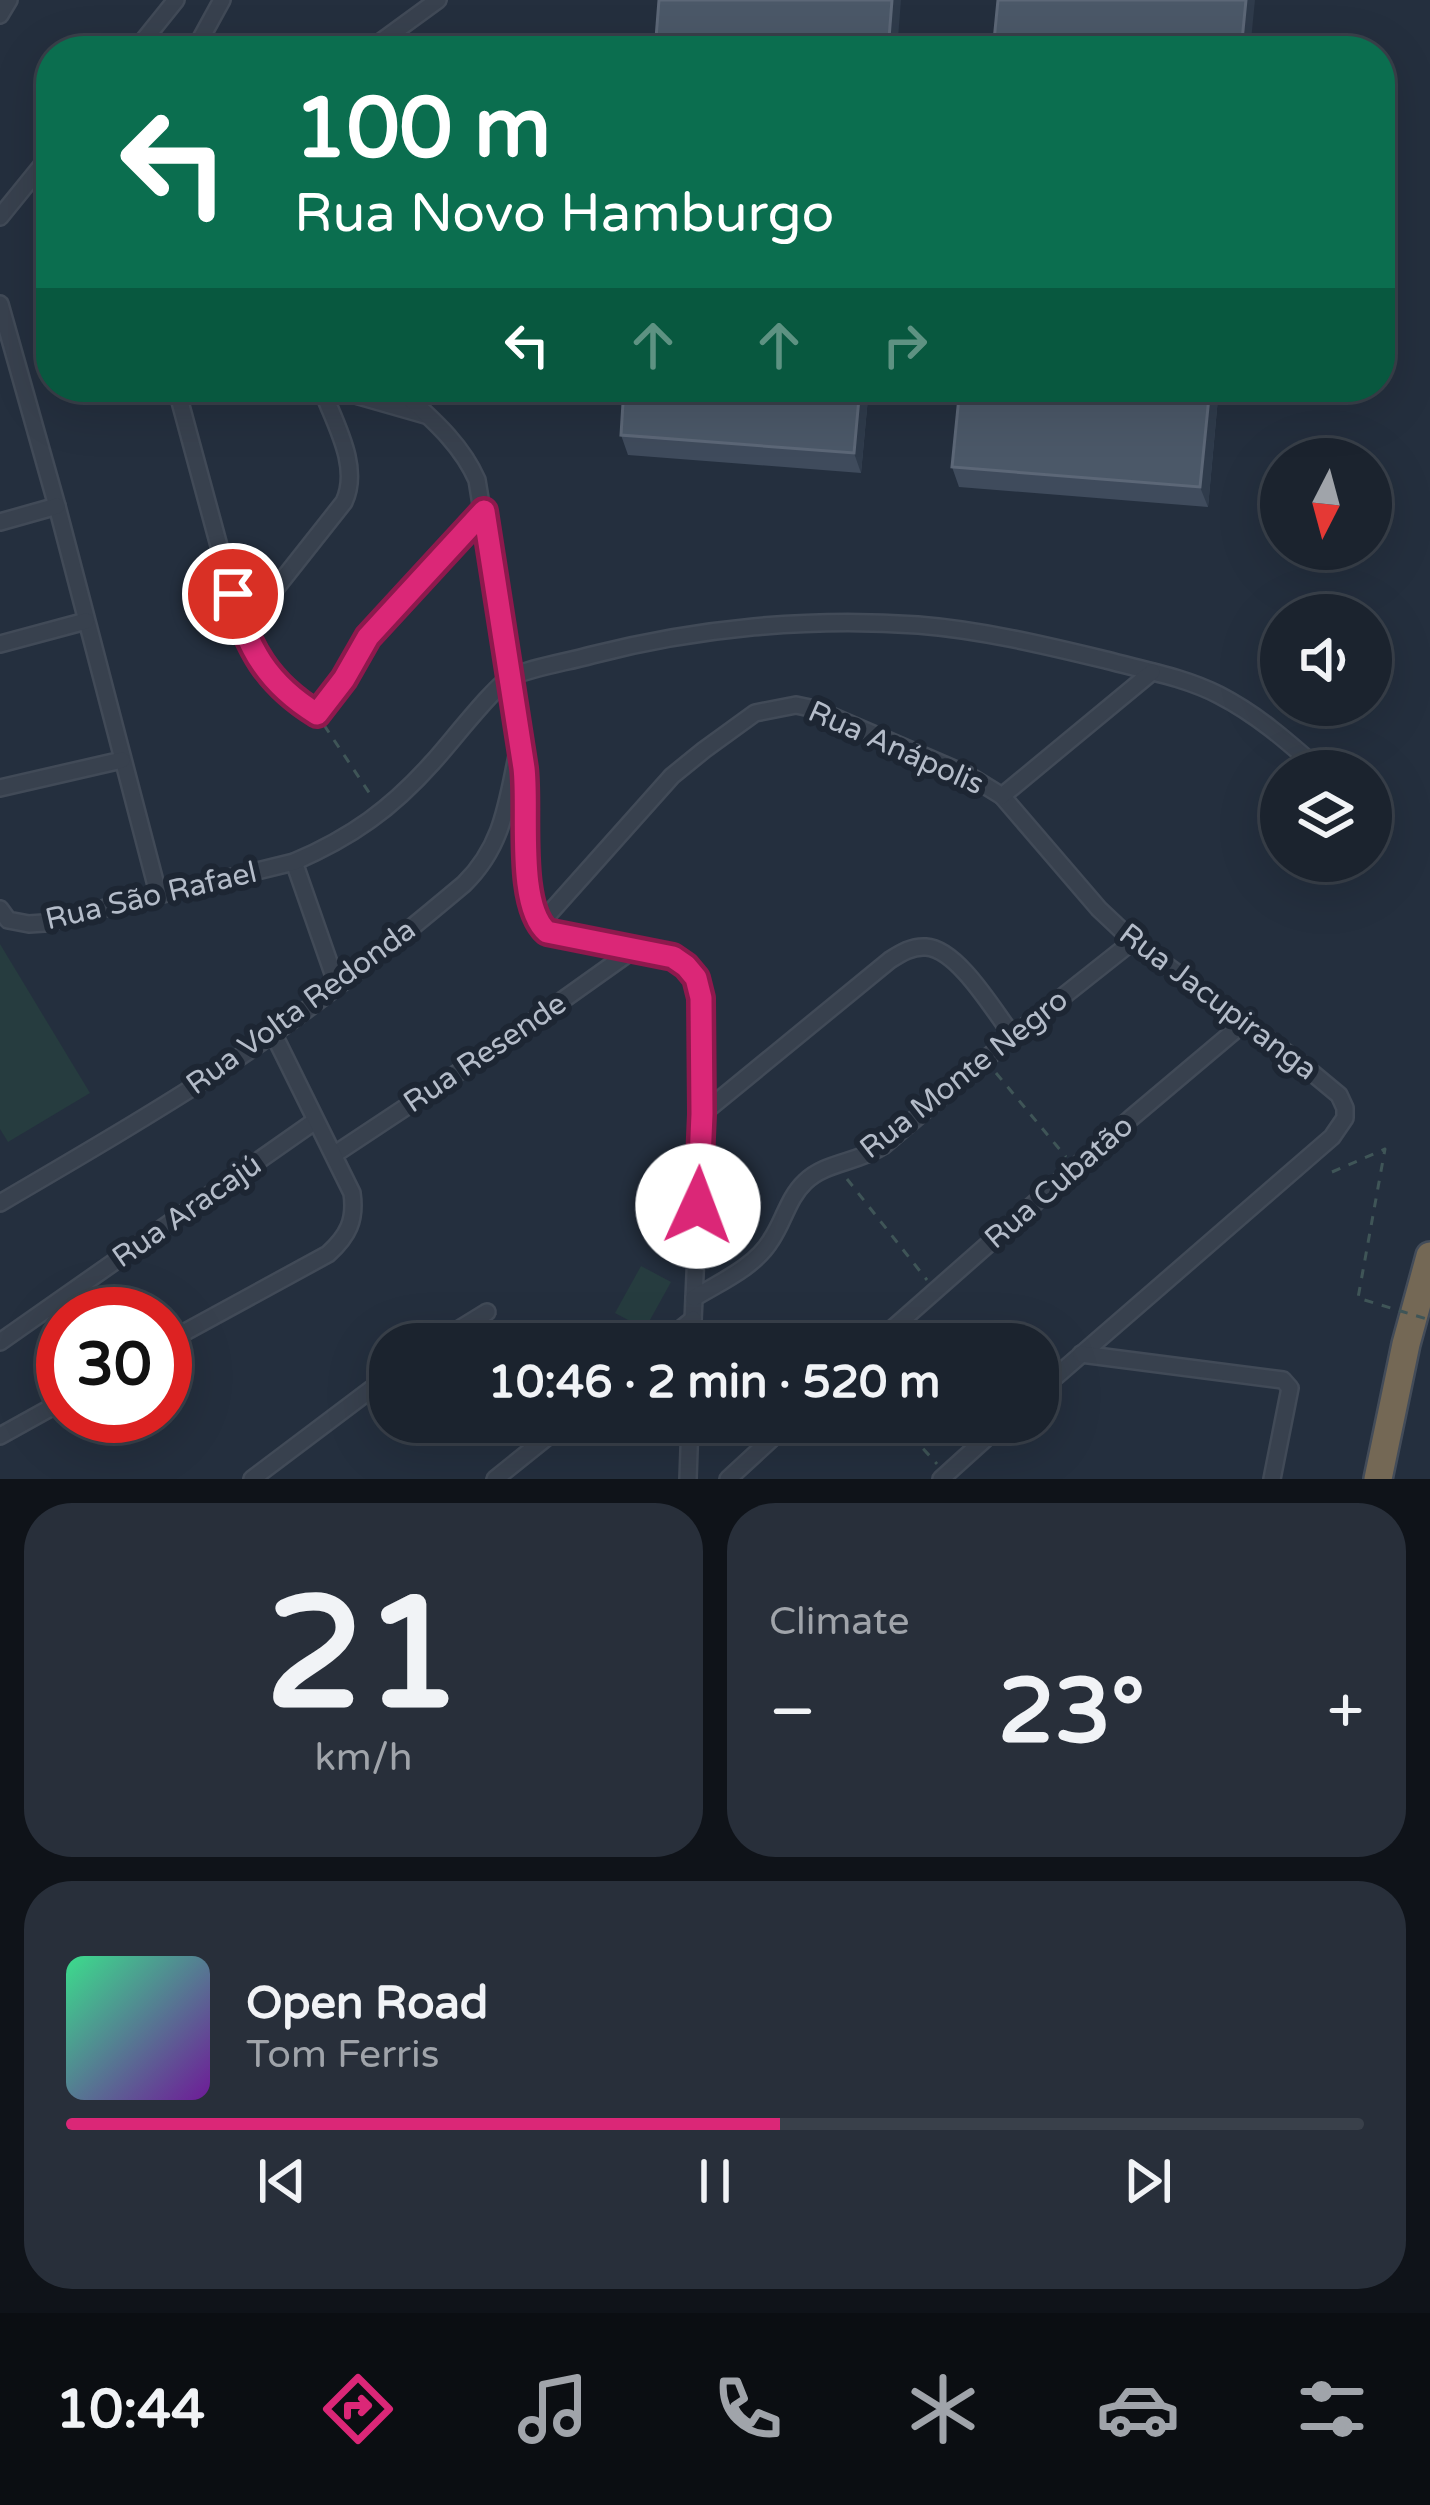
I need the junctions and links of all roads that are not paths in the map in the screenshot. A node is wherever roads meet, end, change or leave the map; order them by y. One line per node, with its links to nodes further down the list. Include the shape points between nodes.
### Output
1 (9, 0): 5 (street)
2 (176, 0): 6 (street)
3 (222, 0): 7 (street)
4 (438, 0): 8 (street)
5 (0, 15)
6 (146, 36)
7 (202, 36)
8 (389, 36)
9 (36, 173): 10 (street)
10 (0, 217)
11 (0, 304): 17 (street)
12 (180, 402): 21 (street)
13 (329, 402): 21 (street, via 350,489)
14 (378, 402): 16 (street)
15 (413, 402): 16 (street)
16 (428, 416): 18 (street, via 470,462)
17 (57, 506): 19 (street); 20 (street)
18 (484, 511): 21 (street, via 368,637 317,714 272,676); 24 (street)
19 (0, 522)
20 (86, 621): 22 (street); 27 (street)
21 (242, 631)
22 (0, 644)
23 (1152, 672): 24 (street, via 986,634 820,624 637,644); 26 (street, via 1213,692); 29 (street, Rua Anápolis)
24 (508, 677): 25 (street); 30 (street, Rua São Rafael, via 382,813)
25 (519, 742): 33 (street, via 527,891); 36 (street, Rua Volta Redonda, via 503,821 482,867)
26 (1298, 750)
27 (122, 760): 28 (street); 31 (street)
28 (0, 788)
29 (1002, 796): 33 (street, Rua Anápolis, via 815,709 755,713 672,776); 34 (street, Rua Jacupiranga)
30 (294, 862): 31 (street, Rua São Rafael); 36 (street)
31 (158, 893): 32 (street, Rua São Rafael, via 44,922)
32 (4, 915)
33 (539, 925): 35 (street)
34 (1133, 940): 37 (street, Rua Jacupiranga); 39 (street, Rua Monte Negro)
35 (633, 950): 40 (street, via 673,957 696,978); 42 (street, Rua Resende)
36 (337, 985): 38 (street, Rua Volta Redonda)
37 (1245, 1022): 51 (street, Rua Cubatão); 54 (street, Rua Jacupiranga, via 1339,1095 1342,1126)
38 (272, 1033): 41 (street); 43 (street, Rua Volta Redonda)
39 (1013, 1036): 40 (street, via 951,958 916,947 857,985); 45 (street, Rua Monte Negro, via 883,1146 800,1186 761,1253)
40 (702, 1114): 45 (street)
41 (315, 1121): 42 (street); 53 (street, Rua Aracajú)
42 (335, 1154): 52 (street, via 354,1209 341,1242)
43 (0, 1203)
44 (1430, 1256): 69 (highway)
45 (694, 1298): 47 (street)
46 (487, 1312): 48 (street)
47 (693, 1319): 49 (street); 50 (street)
48 (469, 1323)
49 (688, 1323)
50 (693, 1323)
51 (899, 1323)
52 (192, 1328)
53 (0, 1342)
54 (1081, 1354): 55 (street, Rua Jacupiranga); 68 (street, via 1277,1378 1290,1388)
55 (1059, 1373)
56 (369, 1391): 64 (street)
57 (36, 1416): 58 (street)
58 (0, 1436)
59 (540, 1443): 65 (street)
60 (689, 1443): 66 (street)
61 (767, 1443): 67 (street)
62 (980, 1443): 63 (street)
63 (943, 1476)
64 (252, 1479)
65 (495, 1479)
66 (688, 1479)
67 (728, 1479)
68 (1272, 1479)
69 (1378, 1479)

